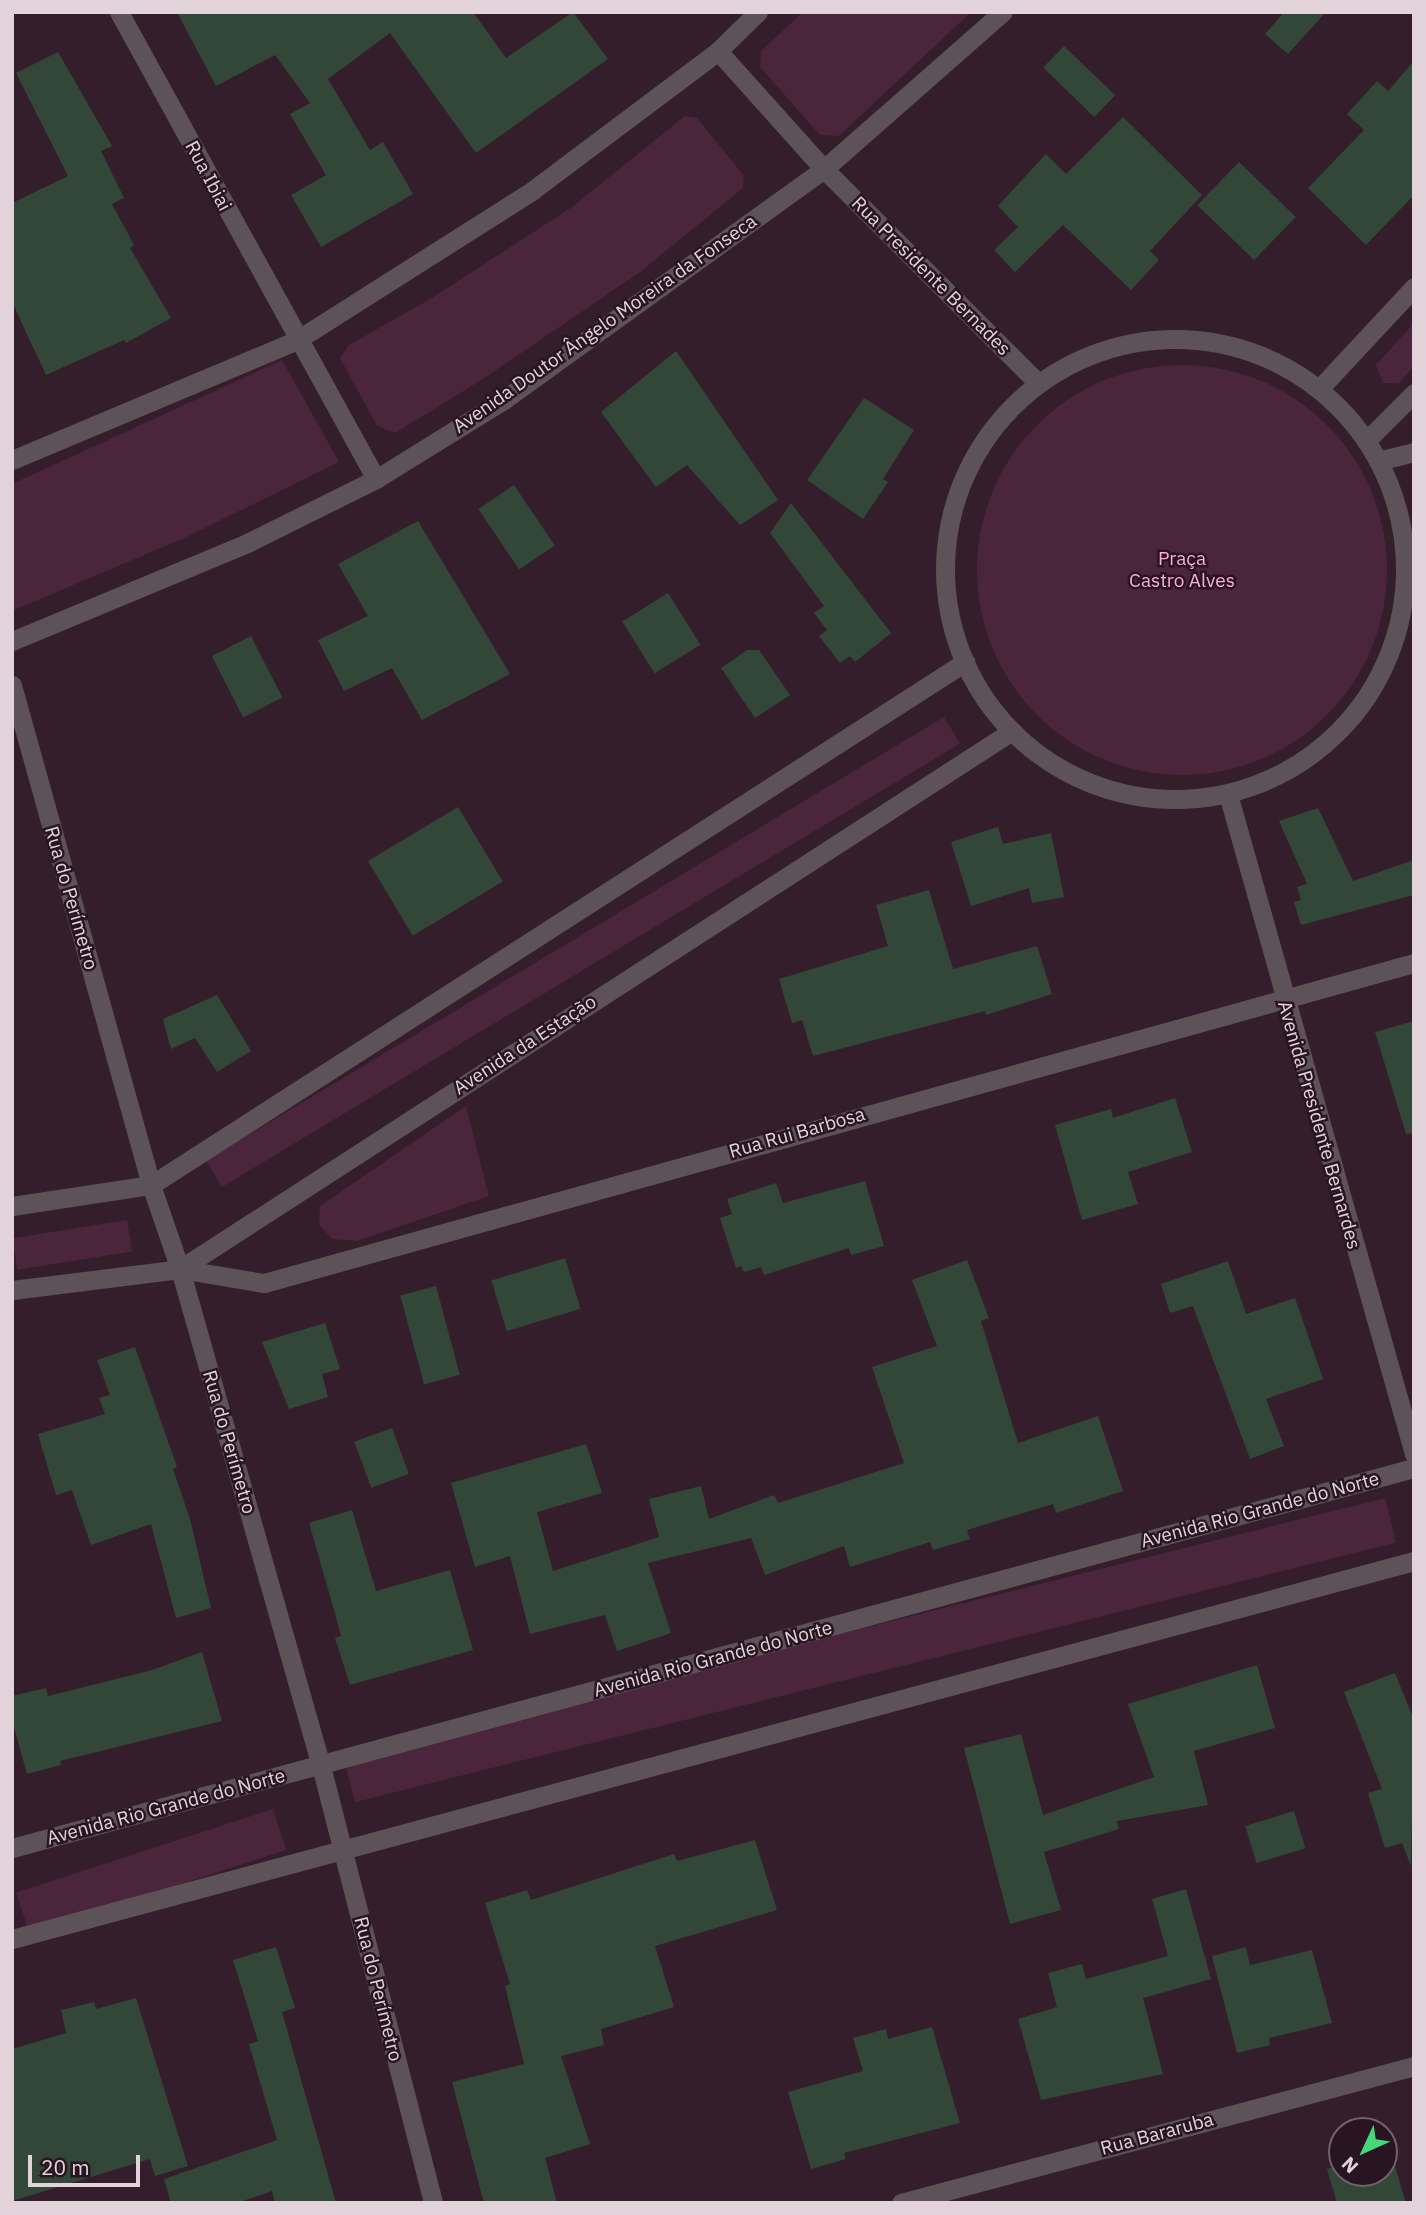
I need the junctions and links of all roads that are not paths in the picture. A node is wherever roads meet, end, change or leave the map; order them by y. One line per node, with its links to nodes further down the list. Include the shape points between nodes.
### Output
1 (119, 12): 7 (street, Rua Ibiai)
2 (758, 12): 4 (street)
3 (1003, 12): 5 (street, Avenida Doutor Ângelo Moreira da Fonseca)
4 (718, 51): 5 (street, Rua Presidente Bernades); 7 (street, via 533,190)
5 (824, 169): 8 (street, Rua Presidente Bernades); 15 (street, Avenida Doutor Ângelo Moreira da Fonseca, via 505,400)
6 (1414, 287): 9 (street)
7 (297, 340): 13 (street); 15 (street, Rua Ibiai)
8 (1038, 383): 9 (street, via 1081,358 1129,343 1179,339 1229,345 1264,358); 17 (street, via 1005,412 978,448 959,488 948,531 945,576)
9 (1319, 389): 11 (street)
10 (1414, 393): 11 (street)
11 (1366, 441): 14 (street)
12 (1414, 452): 14 (street)
13 (12, 460)
14 (1378, 461): 20 (street, via 1396,505 1405,551 1404,598 1394,643 1374,686 1347,724 1312,755 1272,779)
15 (376, 479): 16 (street, Avenida Doutor Ângelo Moreira da Fonseca, via 247,543)
16 (12, 641)
17 (965, 663): 19 (street, via 985,699); 23 (street)
18 (12, 685): 23 (street, Rua do Perímetro)
19 (1012, 731): 20 (street, via 1064,770 1112,790 1150,799); 25 (street, Avenida da Estação)
20 (1228, 794): 22 (street, Avenida Presidente Bernardes)
21 (1414, 963): 22 (street, Rua Rui Barbosa)
22 (1283, 997): 25 (street, Rua Rui Barbosa, via 264,1283); 27 (street, Avenida Presidente Bernardes)
23 (151, 1185): 24 (street); 25 (street, Rua do Perímetro)
24 (12, 1206)
25 (180, 1269): 26 (street, Avenida da Estação); 30 (street, Rua do Perímetro)
26 (12, 1290)
27 (1414, 1454)
28 (1414, 1468): 30 (street, Avenida Rio Grande do Norte)
29 (1414, 1561): 32 (street)
30 (321, 1766): 31 (street, Avenida Rio Grande do Norte); 32 (street, Rua do Perímetro)
31 (12, 1847)
32 (342, 1850): 33 (street); 35 (street, Rua do Perímetro)
33 (12, 1939)
34 (1414, 2066): 36 (street, Rua Bararuba)
35 (433, 2203)
36 (901, 2203)

